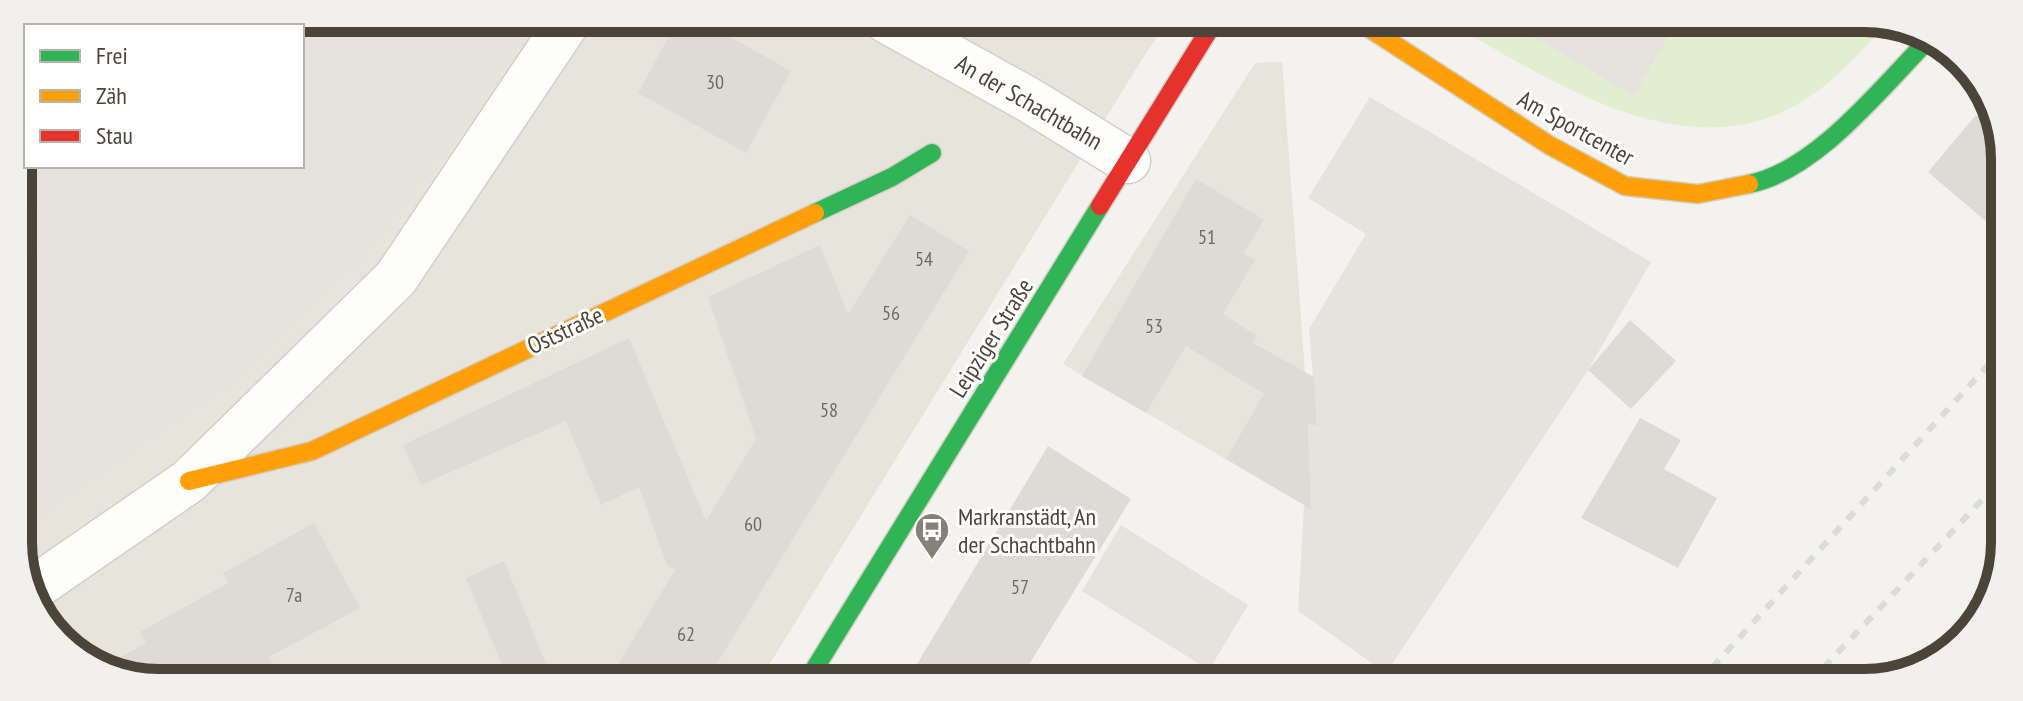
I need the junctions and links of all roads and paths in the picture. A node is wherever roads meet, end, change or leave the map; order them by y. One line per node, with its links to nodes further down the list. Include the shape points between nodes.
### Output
1 (561, 32): 8 (street, Oststraße, via 396,278)
2 (907, 32): 7 (street, An der Schachtbahn)
3 (1208, 32): 7 (street, Leipziger Straße)
4 (1375, 32): 5 (street, Am Sportcenter, via 1549,145 1625,186 1698,194 1770,180 1827,143)
5 (1922, 47)
6 (932, 153): 8 (street, Oststraße, via 892,177 312,451)
7 (1128, 161): 10 (street, Leipziger Straße)
8 (189, 481): 9 (street, Oststraße)
9 (40, 584)
10 (815, 669)

